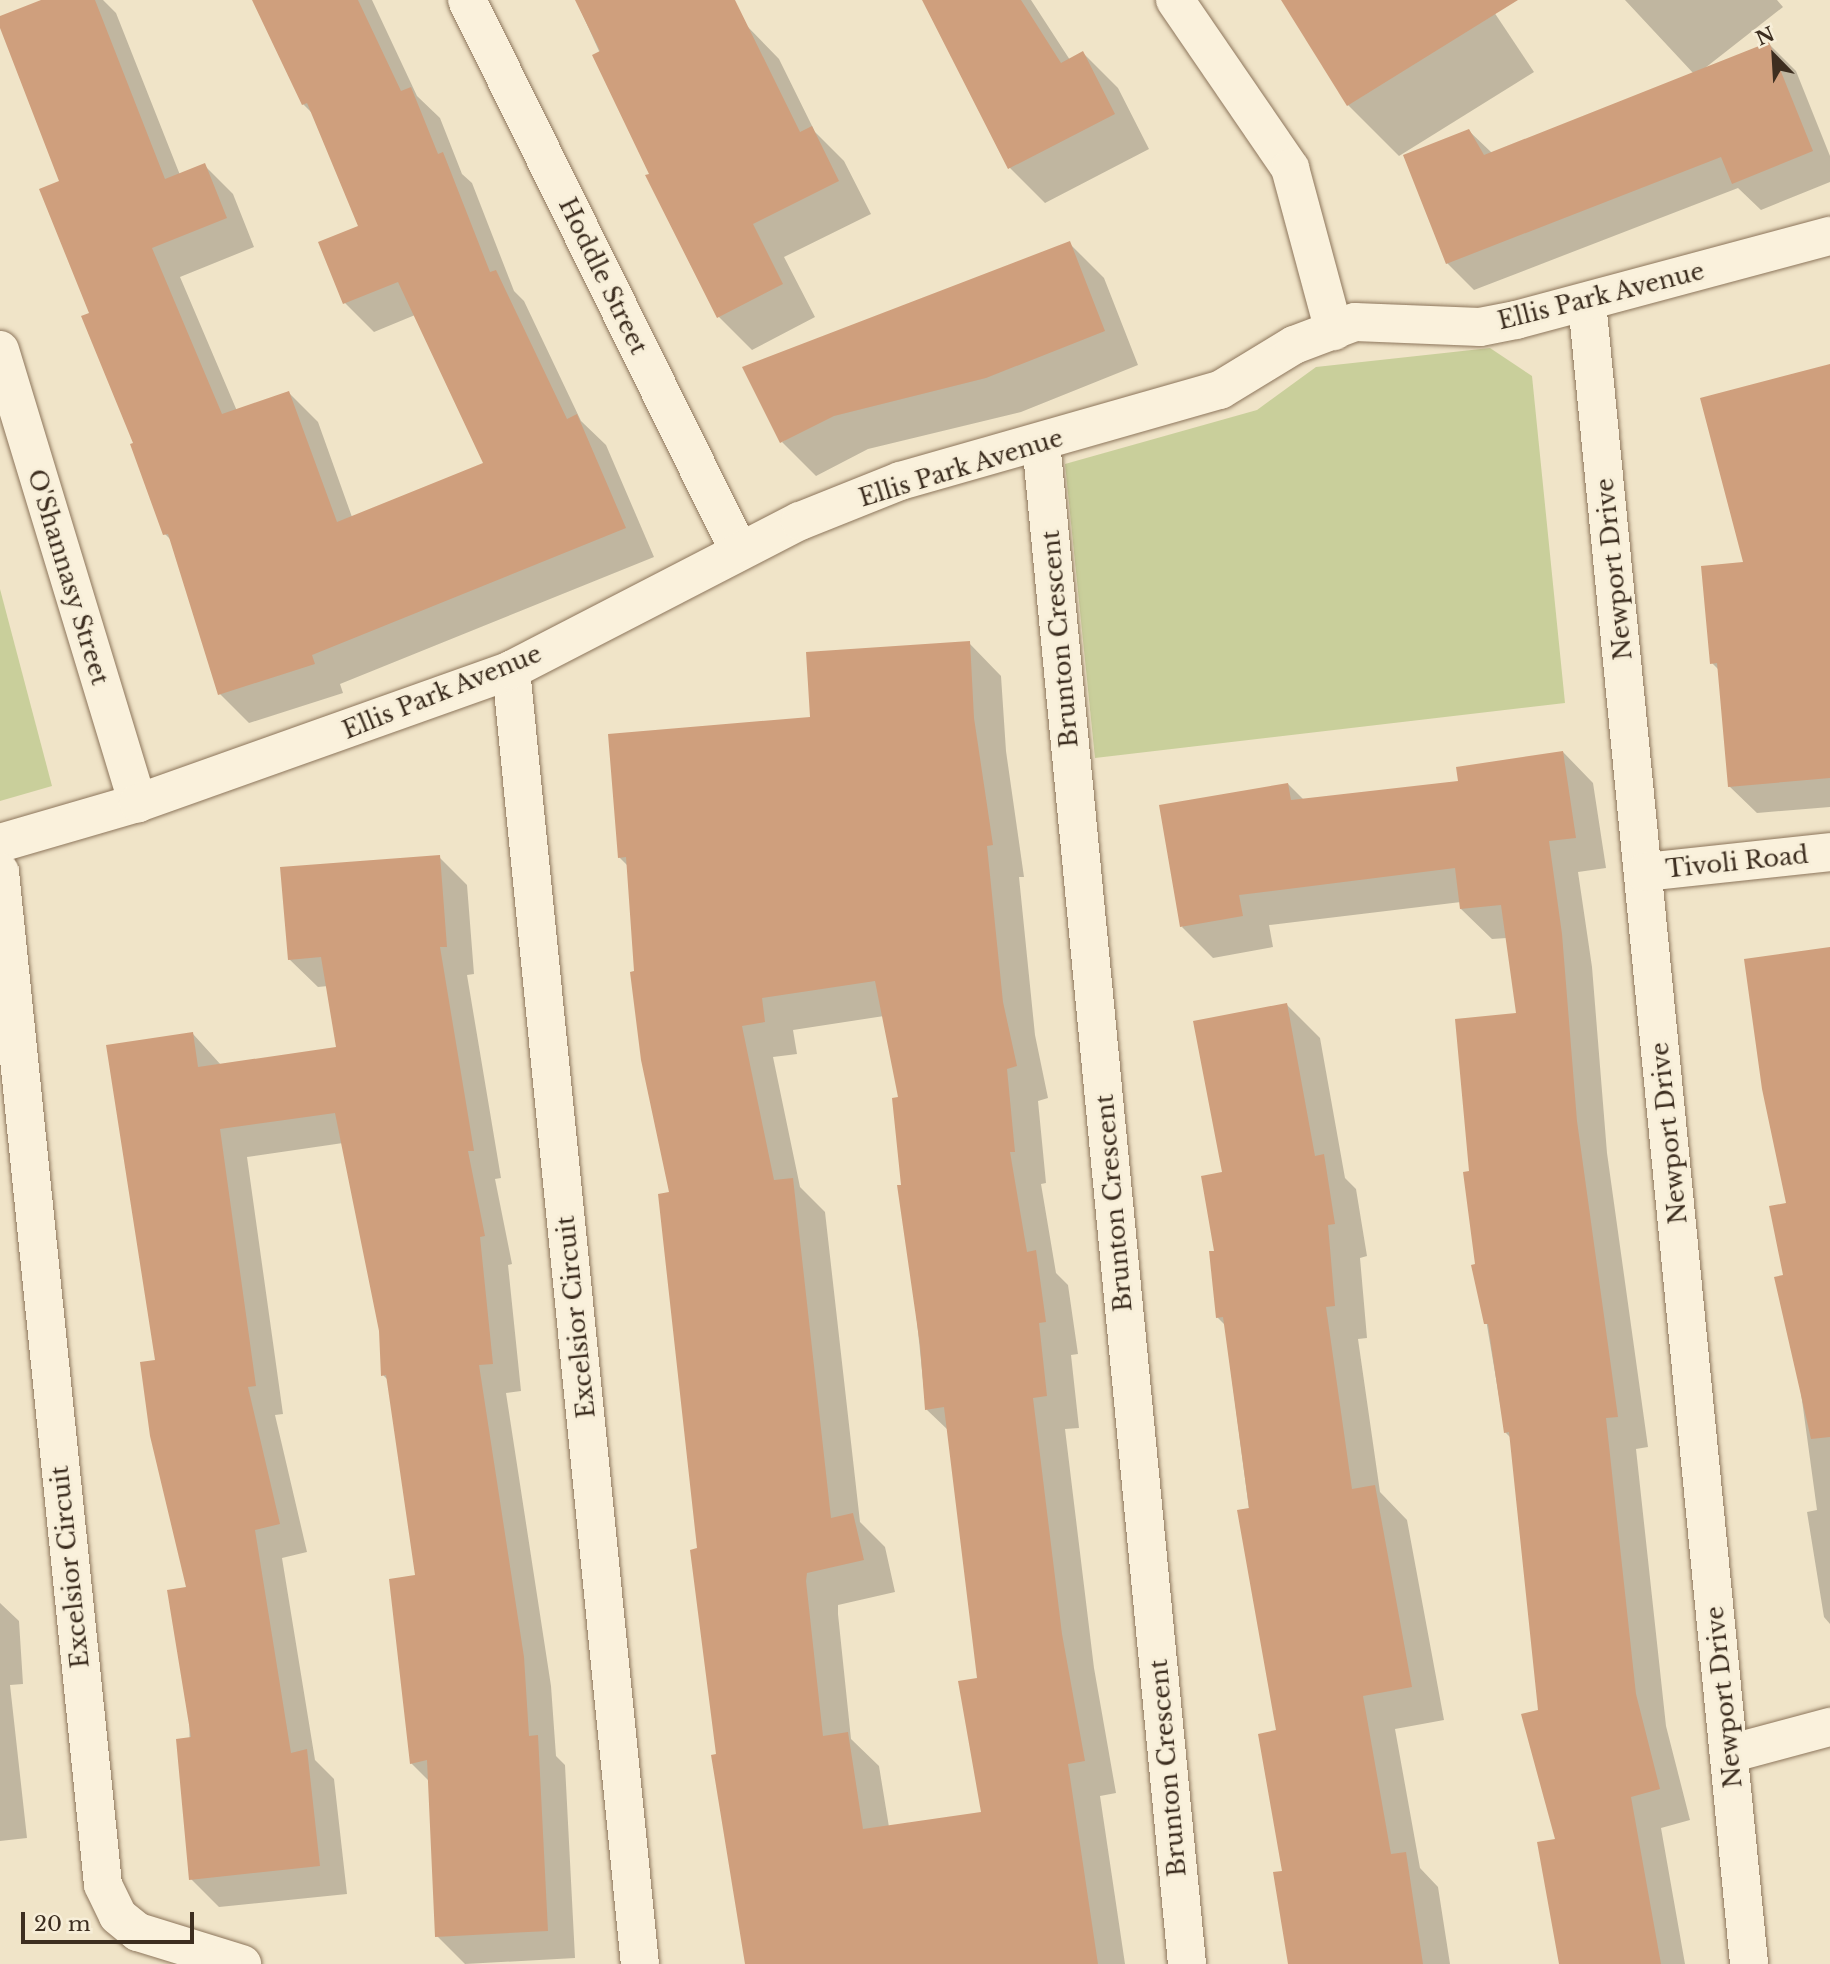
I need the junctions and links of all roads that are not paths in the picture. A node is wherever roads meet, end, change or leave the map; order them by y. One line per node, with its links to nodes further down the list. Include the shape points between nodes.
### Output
1 (467, 0): 8 (street, Hoddle Street)
2 (1175, 0): 5 (street, via 1290,168)
3 (1830, 236): 4 (street, Ellis Park Avenue)
4 (1587, 302): 5 (street, Ellis Park Avenue, via 1480,327 1355,323); 14 (street, Newport Drive)
5 (1334, 331): 7 (street, Ellis Park Avenue, via 1294,345 1220,390)
6 (0, 350): 10 (street, O'Shannasy Street)
7 (1041, 442): 8 (street, Ellis Park Avenue, via 900,481); 19 (street, Brunton Crescent)
8 (739, 551): 9 (street, Ellis Park Avenue)
9 (511, 670): 10 (street, Ellis Park Avenue); 18 (street, Excelsior Circuit)
10 (138, 803): 11 (street, Ellis Park Avenue)
11 (0, 843)
12 (1830, 852): 14 (street, Tivoli Road)
13 (0, 872): 17 (street, Excelsior Circuit, via 103,1885 118,1916 138,1932)
14 (1644, 872): 16 (street, Newport Drive)
15 (1830, 1727): 16 (street)
16 (1729, 1754): 20 (street, Newport Drive)
17 (242, 1964)
18 (640, 1964)
19 (1187, 1964)
20 (1749, 1964)

